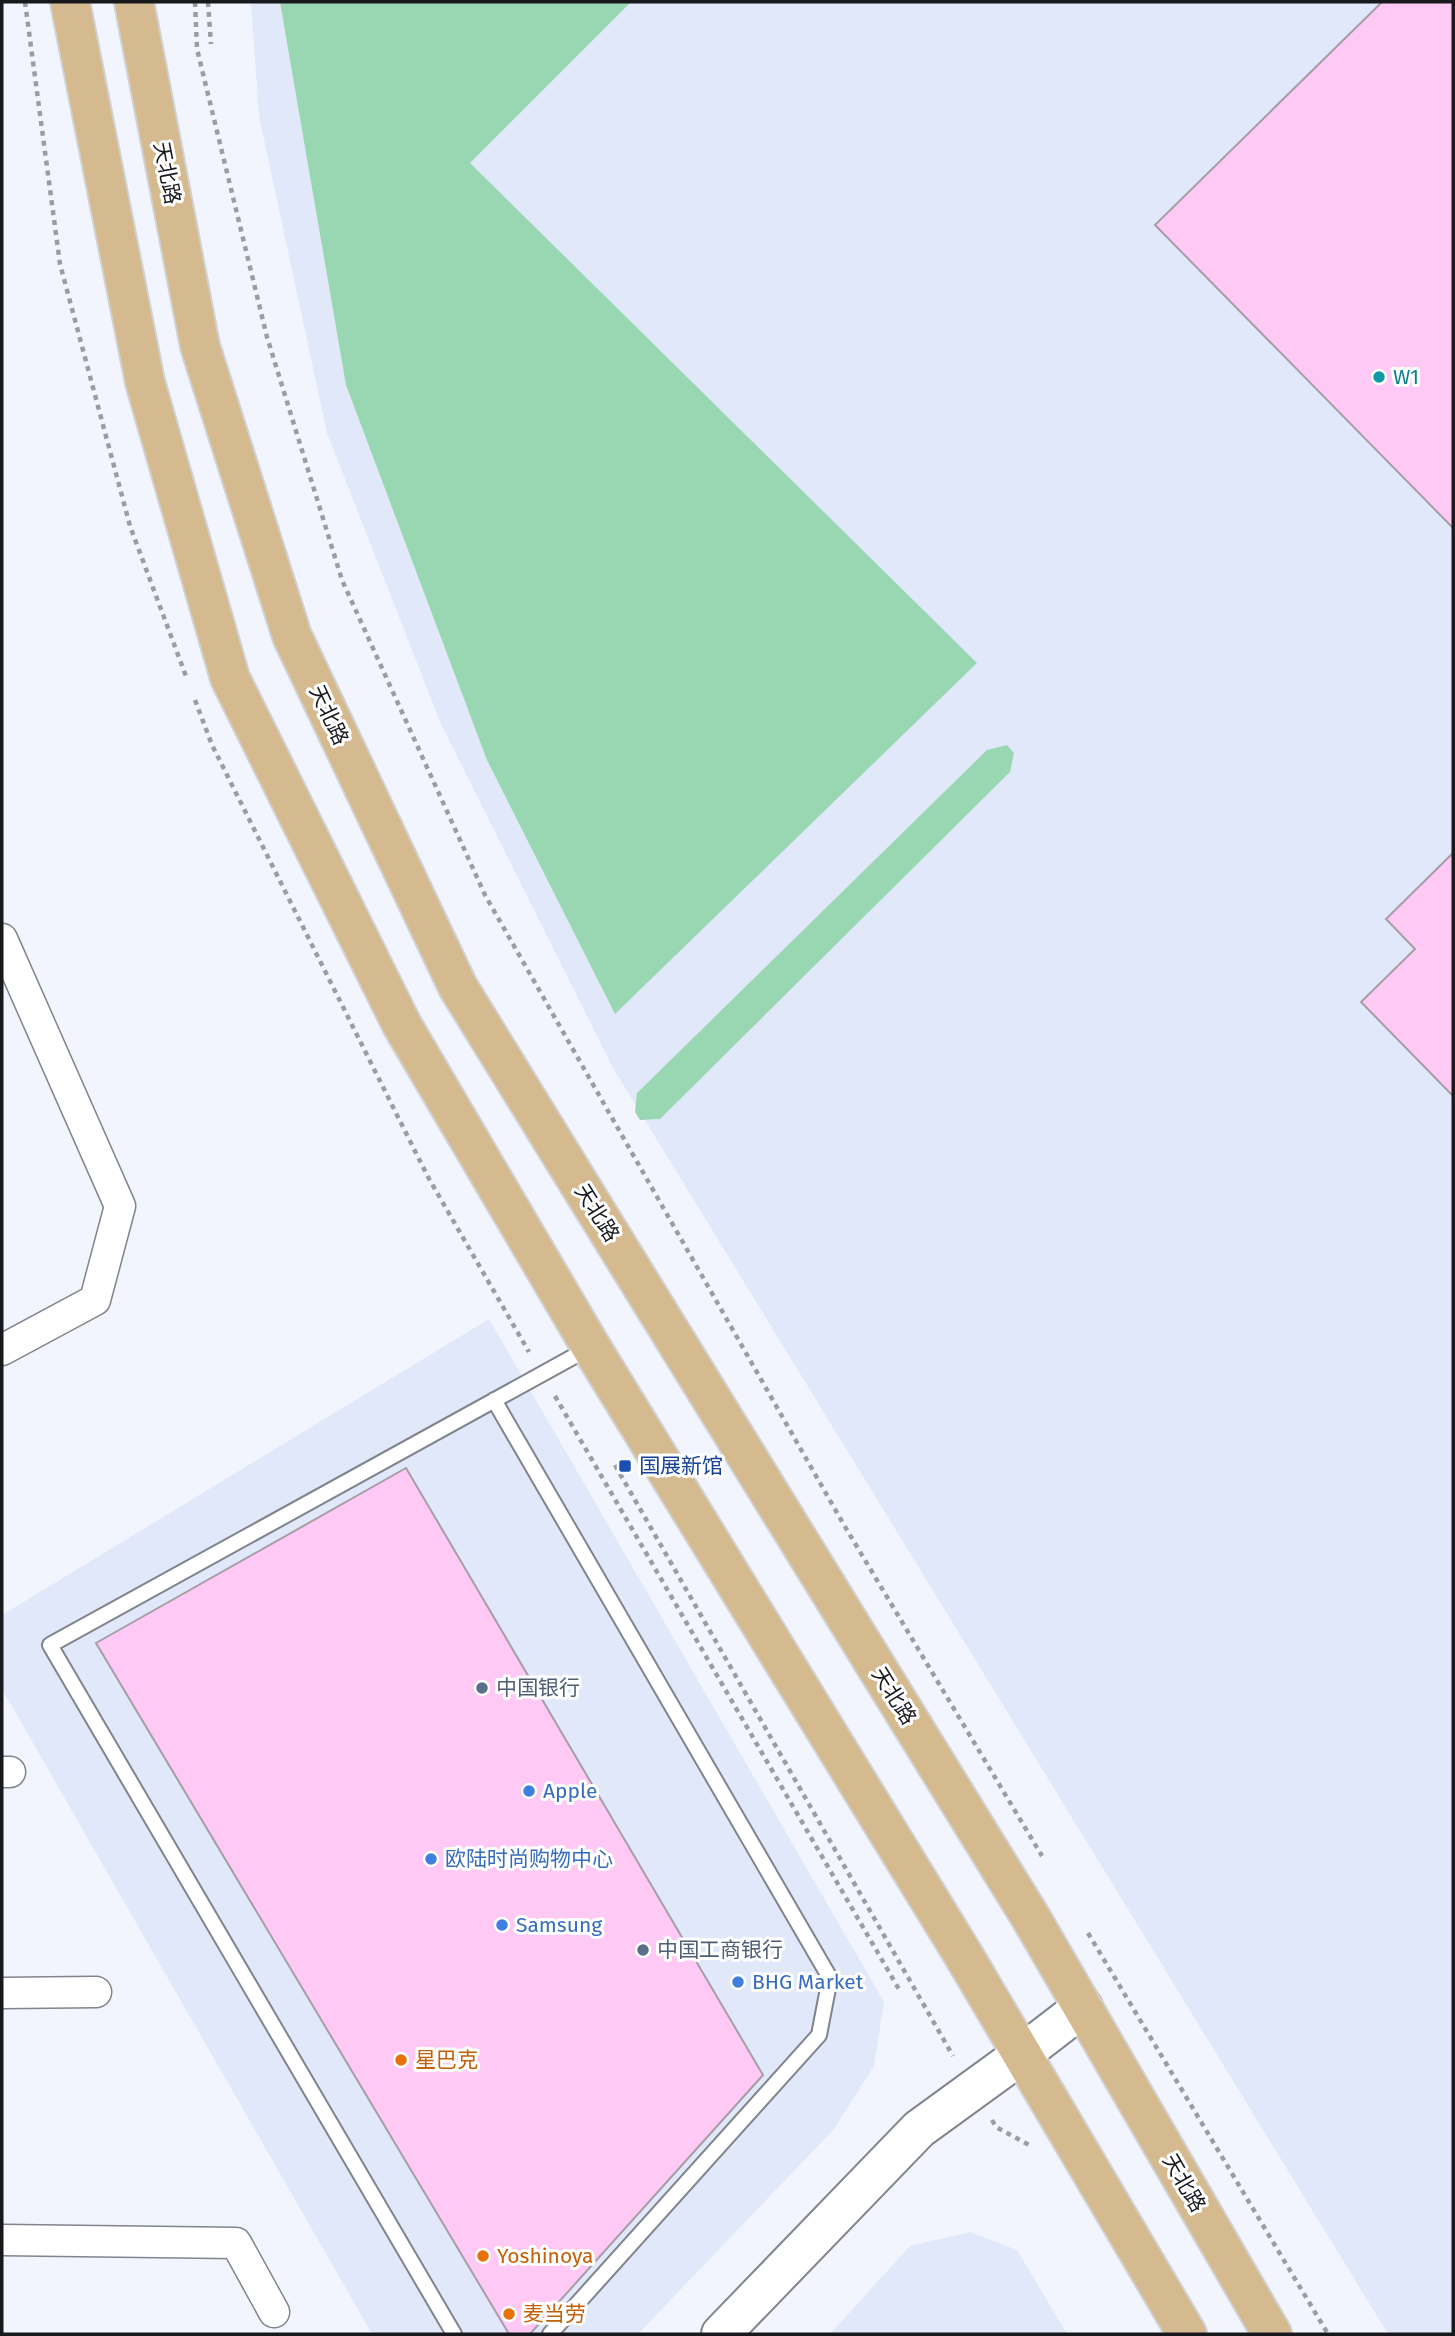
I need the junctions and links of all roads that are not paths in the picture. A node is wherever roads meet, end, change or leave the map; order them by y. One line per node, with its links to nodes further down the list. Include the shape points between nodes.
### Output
1 (70, 2): 4 (main road, via 145,382 230,678 401,1025)
2 (134, 2): 9 (main road, 天北路, via 200,346 292,636 434,937 458,987)
3 (2, 939): 5 (street, via 120,1206 95,1300)
4 (591, 1347): 6 (lane); 10 (main road)
5 (2, 1350)
6 (494, 1400): 13 (lane, via 50,1645); 14 (lane, via 830,1978 819,2035)
7 (96, 1992): 8 (street)
8 (2, 1993)
9 (1083, 2007): 10 (street); 17 (main road, 天北路)
10 (1023, 2054): 15 (street, via 919,2129); 16 (main road)
11 (2, 2240): 12 (street, via 236,2242)
12 (274, 2312)
13 (454, 2334)
14 (550, 2334)
15 (721, 2334)
16 (1187, 2334)
17 (1272, 2334)

